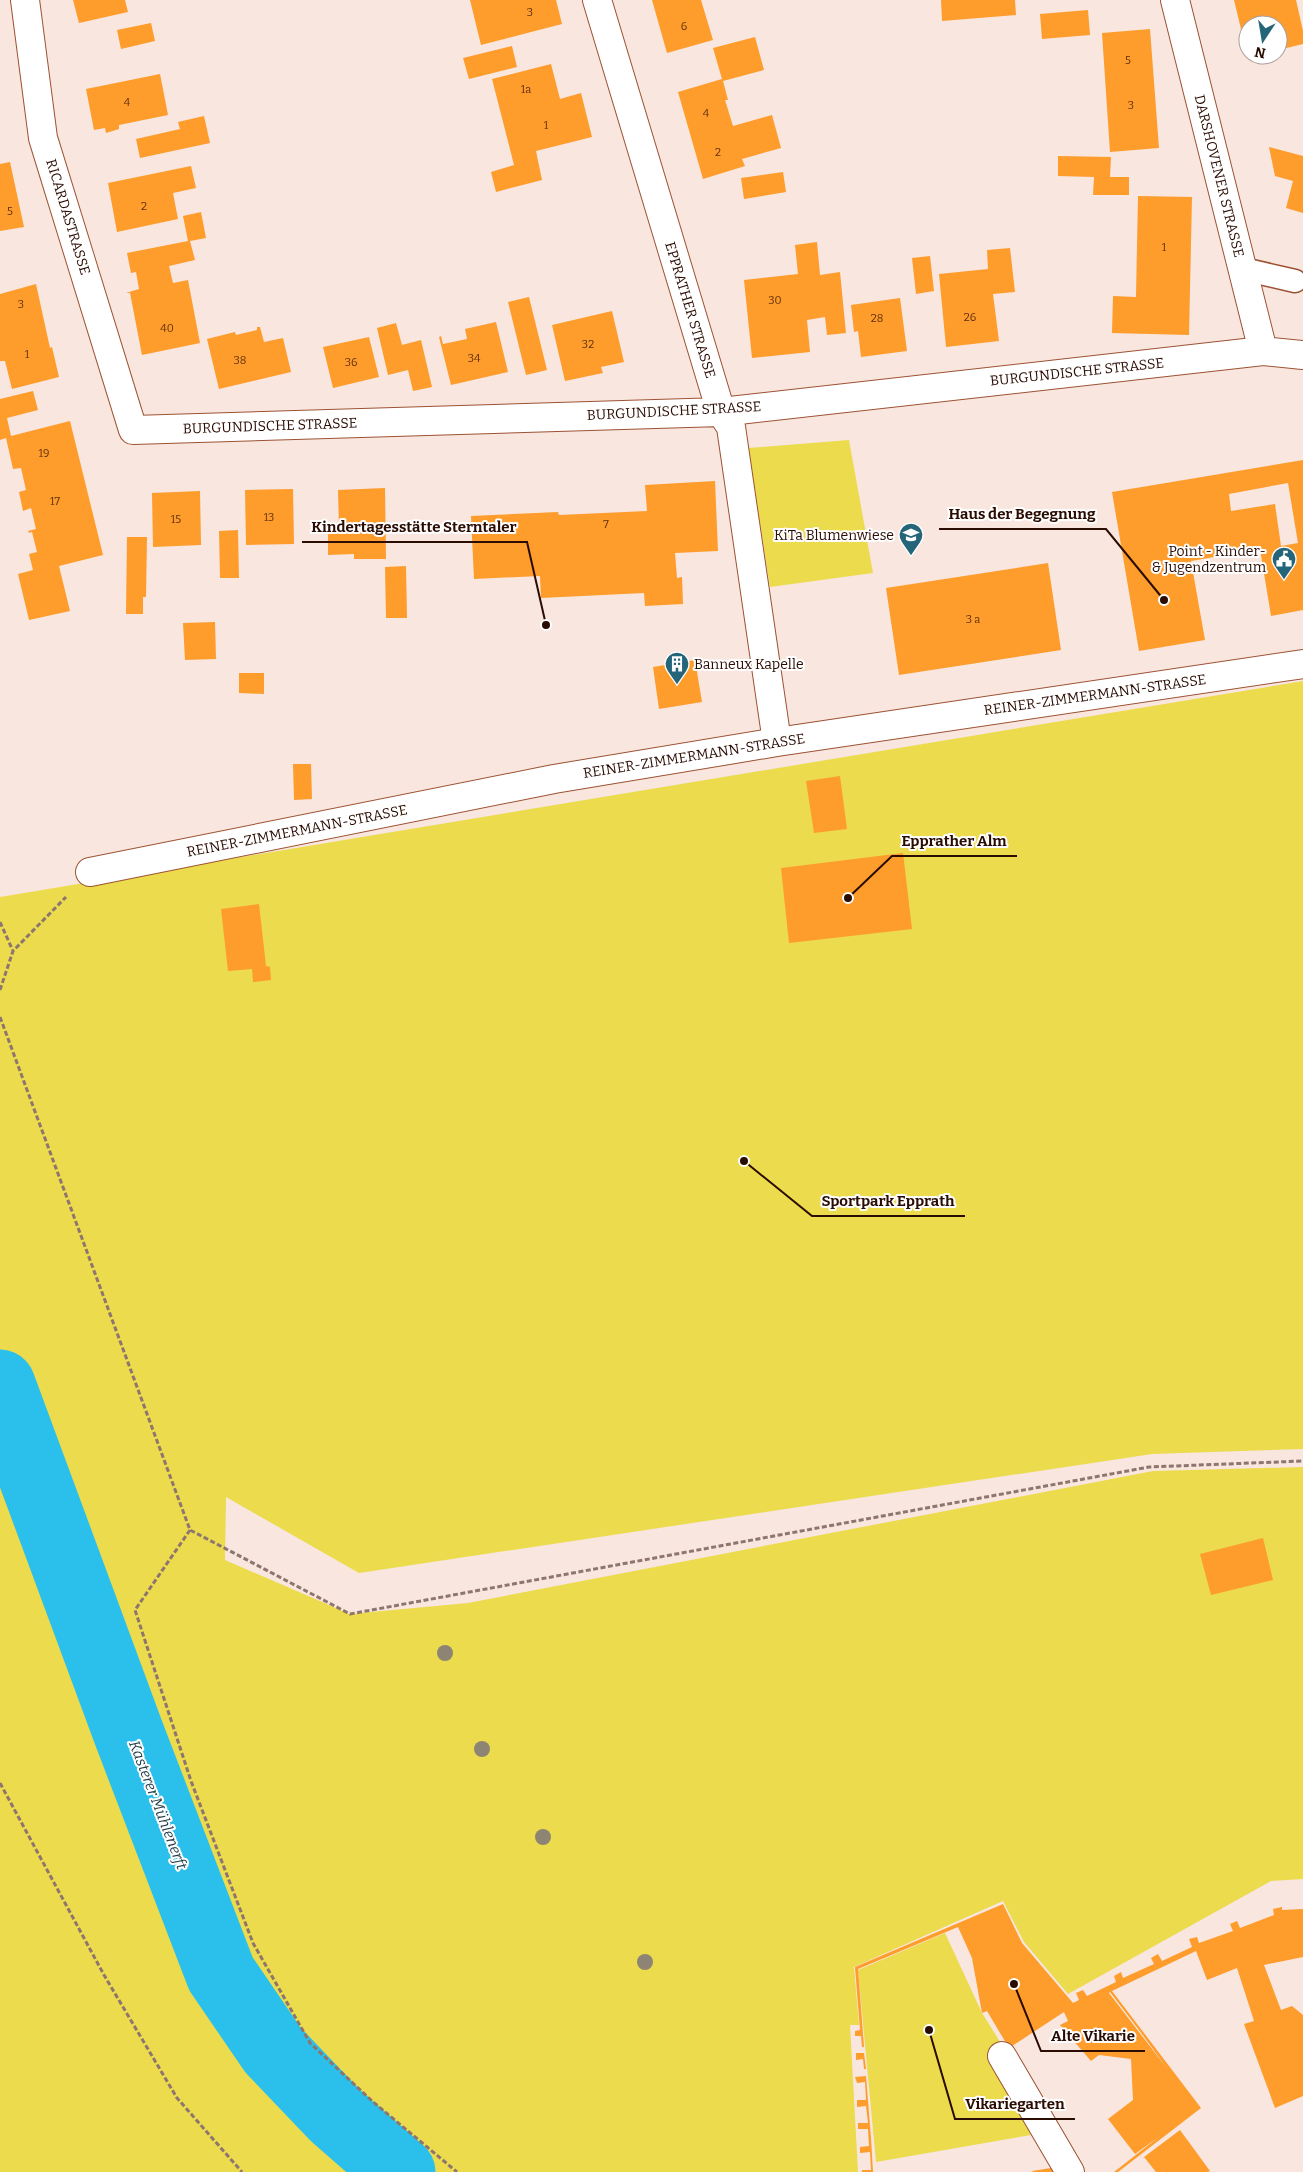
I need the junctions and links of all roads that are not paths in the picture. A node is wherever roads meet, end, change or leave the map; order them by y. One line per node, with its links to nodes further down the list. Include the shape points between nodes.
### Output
1 (25, 0): 9 (street, RICARDASTRASSE, via 43,138)
2 (597, 0): 8 (street, EPPRATHER STRASSE)
3 (1175, 0): 4 (street, DARSHOVENER STRASSE)
4 (1242, 269): 5 (lane); 6 (street, DARSHOVENER STRASSE)
5 (1295, 281)
6 (1263, 352): 7 (street, BURGUNDISCHE STRASSE); 8 (street, BURGUNDISCHE STRASSE)
7 (1303, 355)
8 (720, 412): 9 (street, BURGUNDISCHE STRASSE); 11 (street, EPPRATHER STRASSE, via 731,427)
9 (133, 430)
10 (1303, 664): 11 (street, REINER-ZIMMERMANN-STRASSE)
11 (777, 742): 12 (street, REINER-ZIMMERMANN-STRASSE, via 554,779)
12 (90, 872)
13 (1002, 2056): 14 (street)
14 (1070, 2172)

